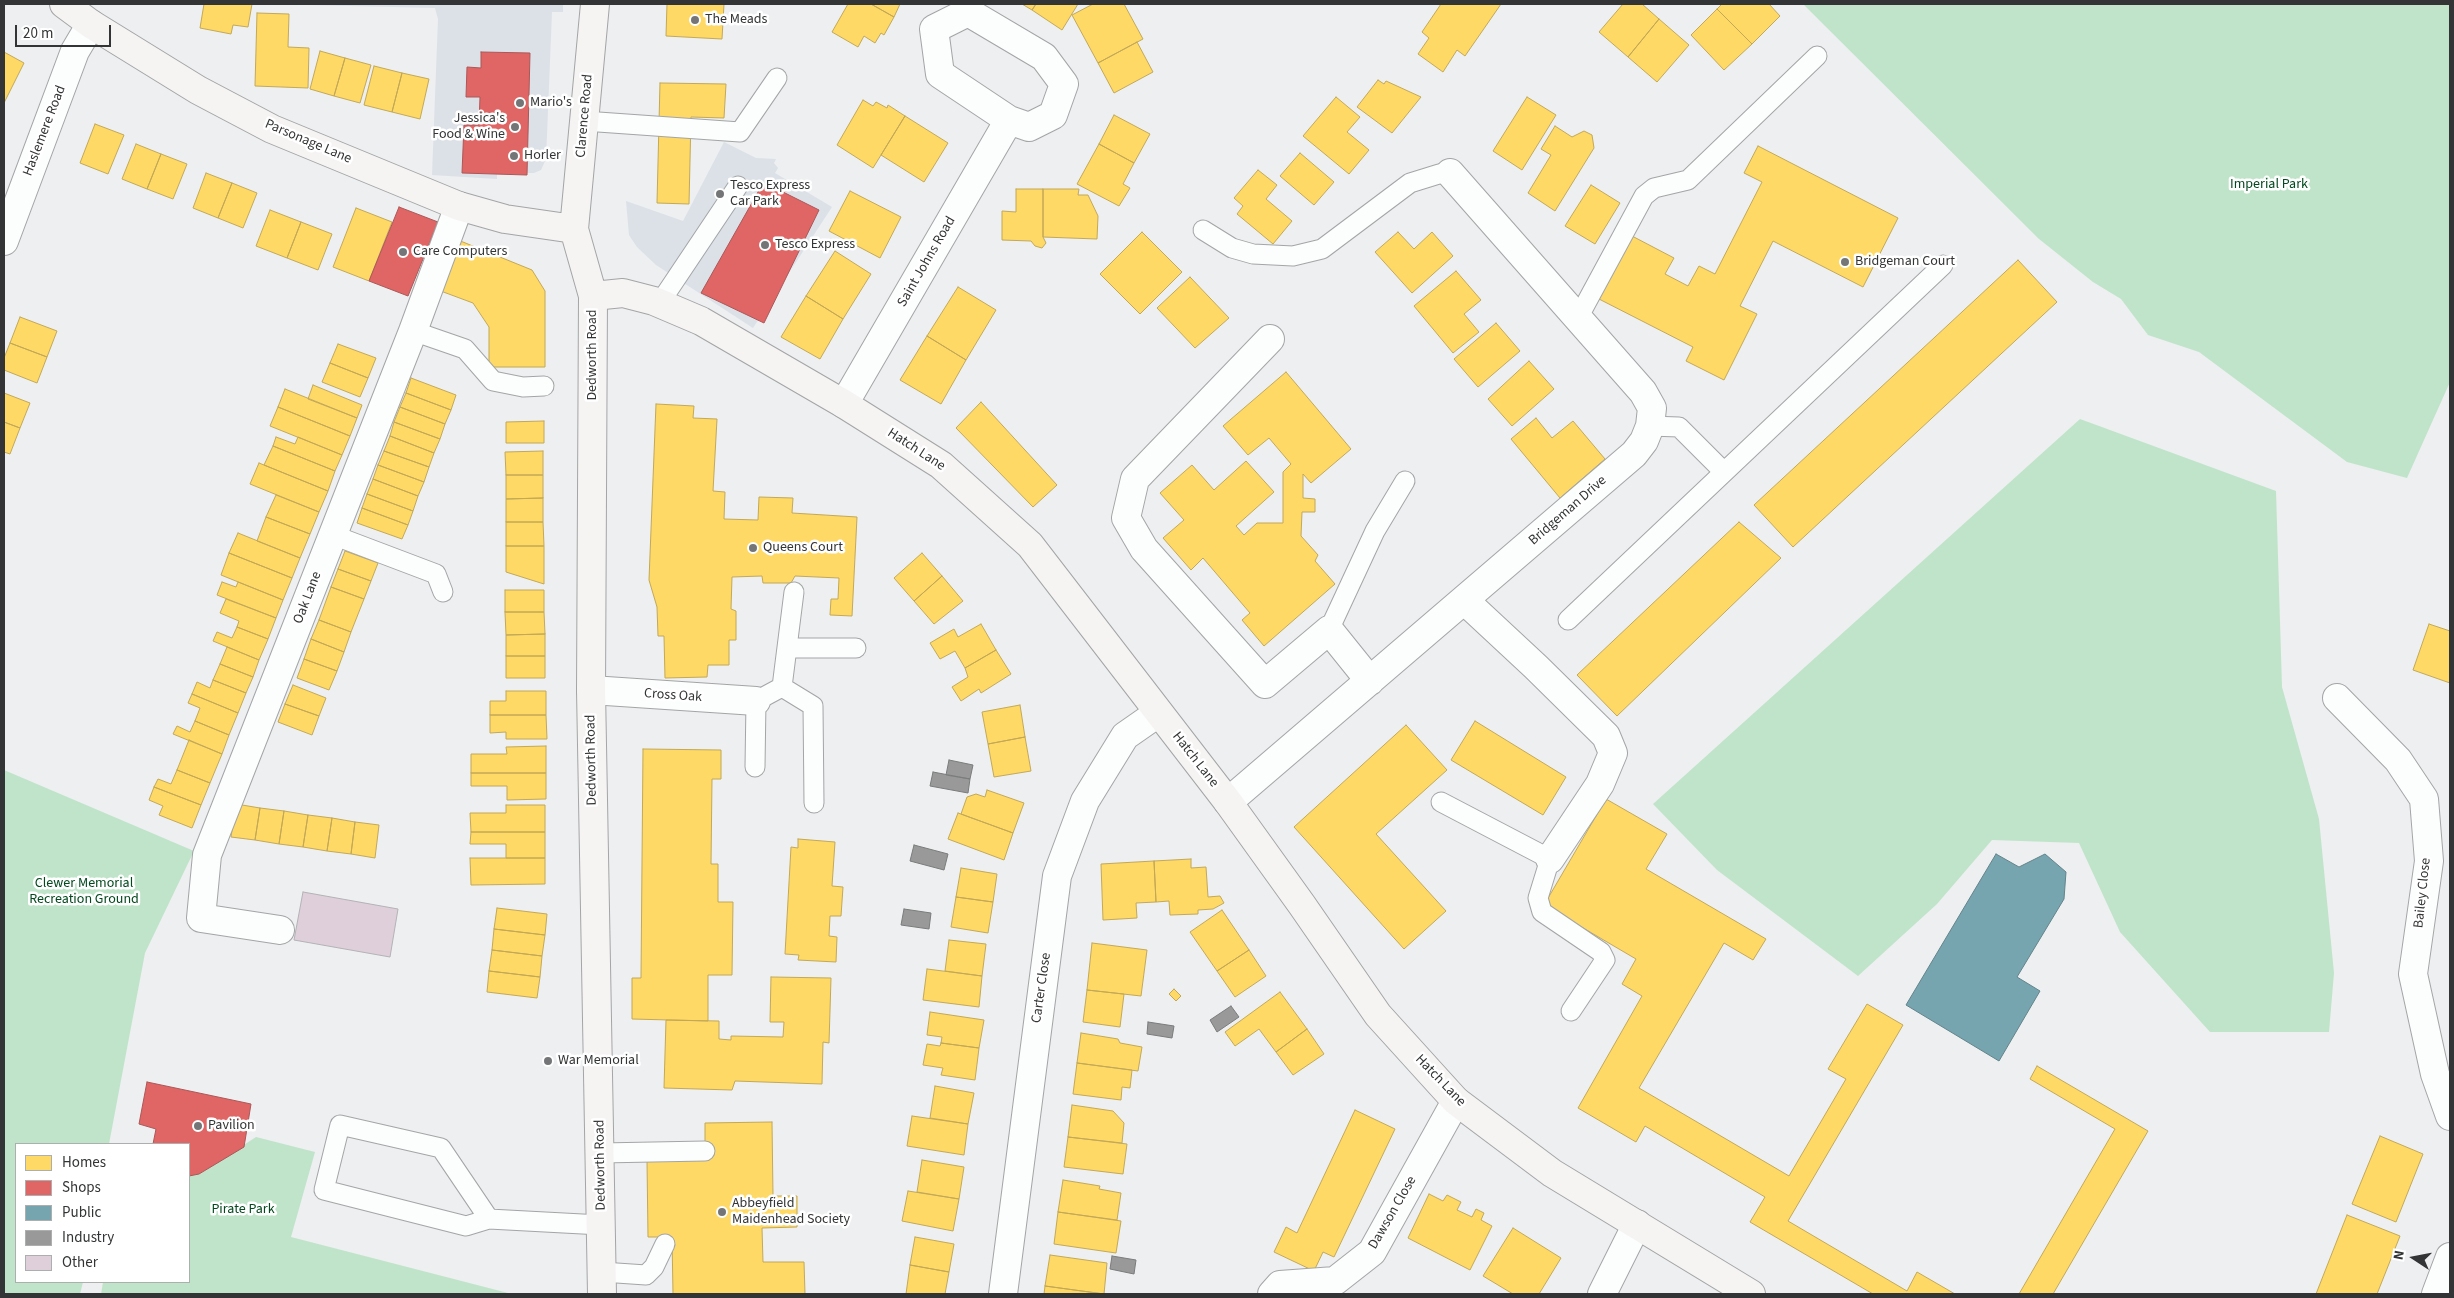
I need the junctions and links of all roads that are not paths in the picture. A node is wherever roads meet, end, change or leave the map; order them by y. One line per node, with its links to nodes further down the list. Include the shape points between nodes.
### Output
1 (64, 4): 3 (street, Parsonage Lane)
2 (595, 4): 7 (street, Clarence Road)
3 (91, 24): 10 (street, Parsonage Lane, via 198,90 272,128); 13 (street, Haslemere Road, via 75,51)
4 (1817, 56): 17 (lane, via 1688,180 1654,188 1644,196)
5 (777, 78): 7 (lane, via 740,132)
6 (1009, 120): 6 (street, via 940,74 934,29 968,12 1044,57 1064,84 1053,115 1029,127); 21 (street, Saint Johns Road)
7 (584, 121): 11 (street, Clarence Road)
8 (1450, 173): 12 (lane, via 1410,183 1322,249 1293,256 1253,254 1232,248); 17 (street)
9 (738, 186): 16 (lane)
10 (459, 206): 11 (street, Parsonage Lane, via 505,219); 18 (street, Oak Lane)
11 (574, 229): 15 (street, Dedworth Road)
12 (1203, 230)
13 (4, 241)
14 (1943, 265): 23 (lane)
15 (593, 296): 16 (street, Hatch Lane, via 623,294); 35 (street, Dedworth Road)
16 (659, 304): 21 (street, Hatch Lane, via 701,321)
17 (1578, 318): 22 (street, via 1643,392 1652,408)
18 (413, 331): 20 (lane, via 465,348 493,381 523,387); 25 (street, Oak Lane)
19 (1270, 339): 30 (street, via 1134,479 1126,518 1144,548 1265,684)
20 (544, 386)
21 (844, 404): 38 (street, Hatch Lane, via 941,464 1030,545)
22 (1650, 426): 23 (lane, via 1680,427); 28 (street, Bridgeman Drive, via 1634,454)
23 (1724, 472): 29 (lane)
24 (1405, 481): 30 (lane, via 1375,531)
25 (333, 535): 26 (lane, via 436,574); 44 (street, Oak Lane, via 207,855 201,918)
26 (442, 592)
27 (794, 592): 31 (lane)
28 (1464, 600): 33 (street, Bridgeman Drive); 43 (street, via 1606,736 1613,754 1600,784)
29 (1568, 620)
30 (1329, 630): 33 (street)
31 (787, 648): 32 (lane); 34 (lane)
32 (856, 648)
33 (1370, 681): 40 (street, Bridgeman Drive)
34 (782, 687): 37 (lane); 42 (lane, via 813,706)
35 (591, 690): 37 (street, Cross Oak); 49 (street, Dedworth Road)
36 (2337, 698): 47 (street, Bailey Close, via 2398,760 2424,800 2429,861 2413,974 2435,1074)
37 (756, 701): 39 (lane)
38 (1158, 713): 40 (street, Hatch Lane); 56 (street, Carter Close, via 1125,736 1085,801 1058,876)
39 (755, 767)
40 (1228, 802): 46 (street, Hatch Lane, via 1378,1015)
41 (1441, 802): 43 (lane)
42 (814, 803)
43 (1550, 859): 45 (lane, via 1538,898 1542,912 1601,952 1605,960)
44 (280, 930)
45 (1571, 1011)
46 (1456, 1101): 51 (street, Hatch Lane, via 1552,1173); 57 (street, Dawson Close, via 1372,1252 1335,1281 1280,1285)
47 (2450, 1116)
48 (705, 1151): 49 (lane)
49 (601, 1153): 52 (street, Dedworth Road)
50 (489, 1219): 50 (lane, via 466,1226 324,1190 340,1124 441,1148); 52 (lane)
51 (1637, 1224): 58 (street); 59 (street, Hatch Lane)
52 (601, 1225): 55 (street, Dedworth Road)
53 (665, 1244): 55 (lane, via 654,1267 646,1275)
54 (2450, 1257): 60 (street)
55 (602, 1283)
56 (1002, 1294)
57 (1272, 1294)
58 (1602, 1294)
59 (1751, 1294)
60 (2436, 1294)

